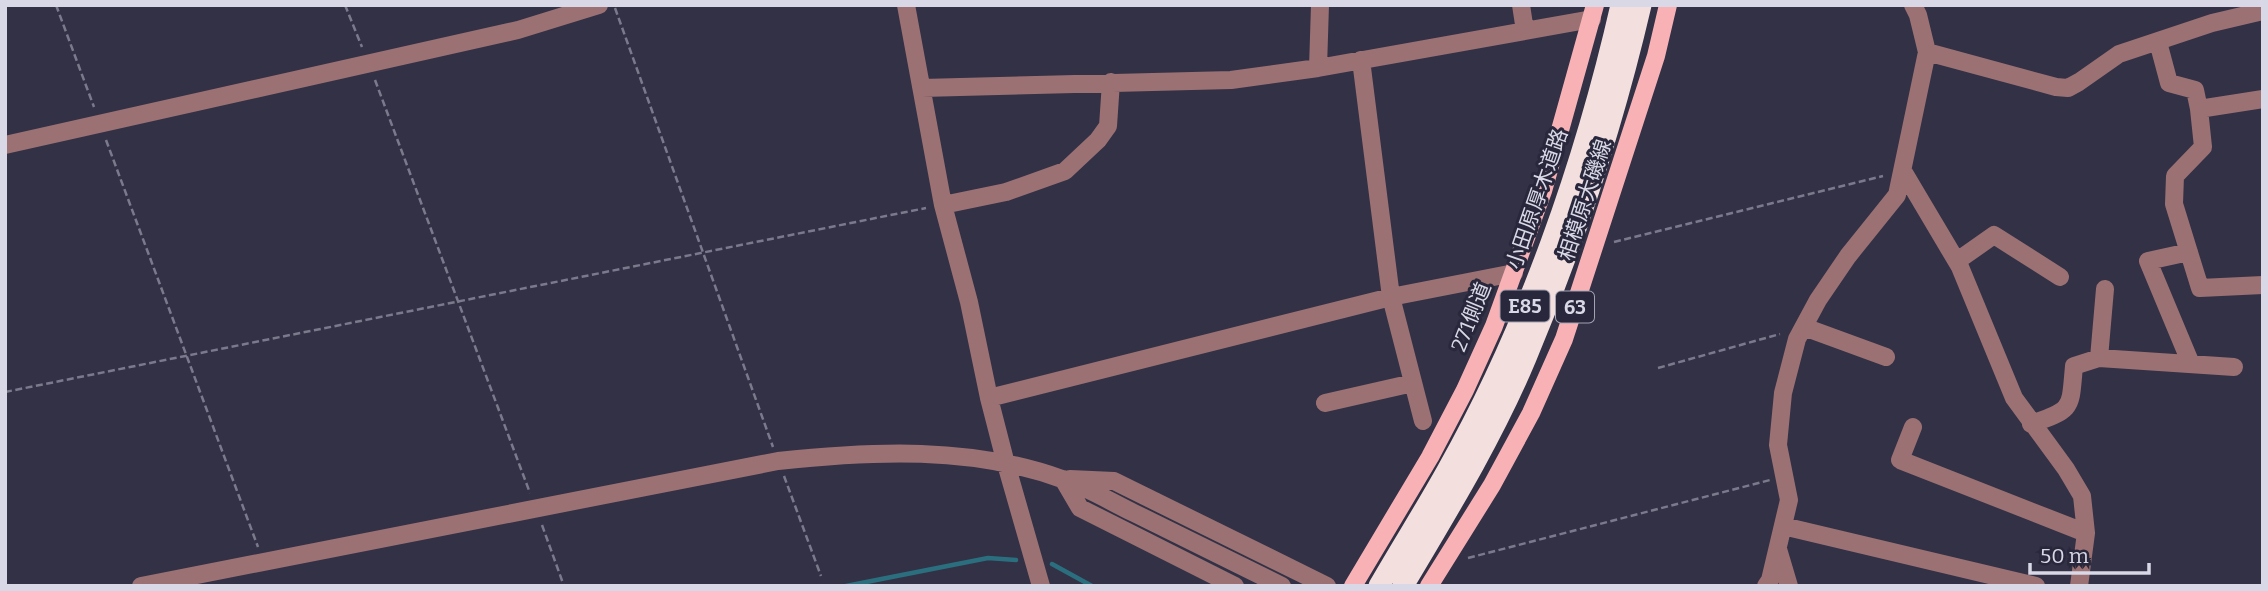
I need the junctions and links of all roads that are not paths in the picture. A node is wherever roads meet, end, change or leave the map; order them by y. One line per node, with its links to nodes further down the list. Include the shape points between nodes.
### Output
1 (599, 5): 20 (street, via 518,30)
2 (906, 5): 17 (street)
3 (1320, 5): 15 (street)
4 (1521, 5): 11 (street)
5 (1621, 5): 52 (highway, 小田原厚木道路 / E85, via 1578,162 1505,356 1450,466)
6 (1641, 5): 53 (highway, E85, via 1597,167 1526,359 1470,473)
7 (1668, 5): 54 (main road, 相模原大磯線 / 63, via 1656,56 1564,339 1492,485)
8 (1913, 5): 13 (street)
9 (2263, 11): 12 (street)
10 (1593, 12): 11 (street); 25 (main road, 271側道, via 1543,191)
11 (1525, 31): 14 (street)
12 (2158, 42): 13 (street, via 2119,54 2068,88); 19 (street, via 2169,83 2195,90)
13 (1927, 52): 21 (street)
14 (1361, 61): 15 (street); 29 (street)
15 (1318, 68): 16 (street, via 1230,80)
16 (1111, 82): 17 (street); 22 (street, via 1108,126 1065,171 1006,192)
17 (922, 88): 22 (street)
18 (2263, 99): 19 (street)
19 (2200, 108): 23 (street, via 2203,147 2175,176 2174,204)
20 (5, 145)
21 (1903, 171): 24 (street); 30 (street, via 1897,195 1848,256)
22 (943, 205): 36 (street)
23 (2189, 252): 27 (street, via 2200,288); 33 (street, via 2148,261)
24 (1957, 261): 26 (street, via 1994,235); 39 (street, via 2014,398)
25 (1514, 273): 29 (street); 51 (main road, 271側道, via 1465,390)
26 (2060, 277)
27 (2263, 285)
28 (2105, 289): 32 (street)
29 (1391, 297): 35 (street); 36 (street)
30 (1804, 327): 31 (street); 43 (street, via 1783,393 1779,445 1789,500)
31 (1886, 357)
32 (2099, 358): 33 (street); 39 (street, via 2074,366 2071,404 2063,413)
33 (2191, 364): 34 (street)
34 (2234, 367)
35 (1413, 383): 37 (street); 38 (street)
36 (989, 398): 41 (street)
37 (1325, 403)
38 (1423, 421)
39 (2031, 424): 44 (street, via 2081,496)
40 (1913, 427): 44 (street, via 1900,460)
41 (1006, 464): 42 (street); 46 (street, via 894,452 778,461); 47 (street)
42 (1063, 479): 48 (street, via 1080,508); 49 (street); 50 (street, via 1114,481)
43 (1783, 526): 45 (street); 57 (street)
44 (2086, 533): 58 (street)
45 (1778, 549): 55 (street); 56 (street)
46 (141, 586)
47 (1041, 586)
48 (1235, 586)
49 (1282, 586)
50 (1327, 586)
51 (1353, 586)
52 (1379, 586)
53 (1403, 586)
54 (1429, 586)
55 (1766, 586)
56 (1789, 586)
57 (2036, 586)
58 (2079, 586)

